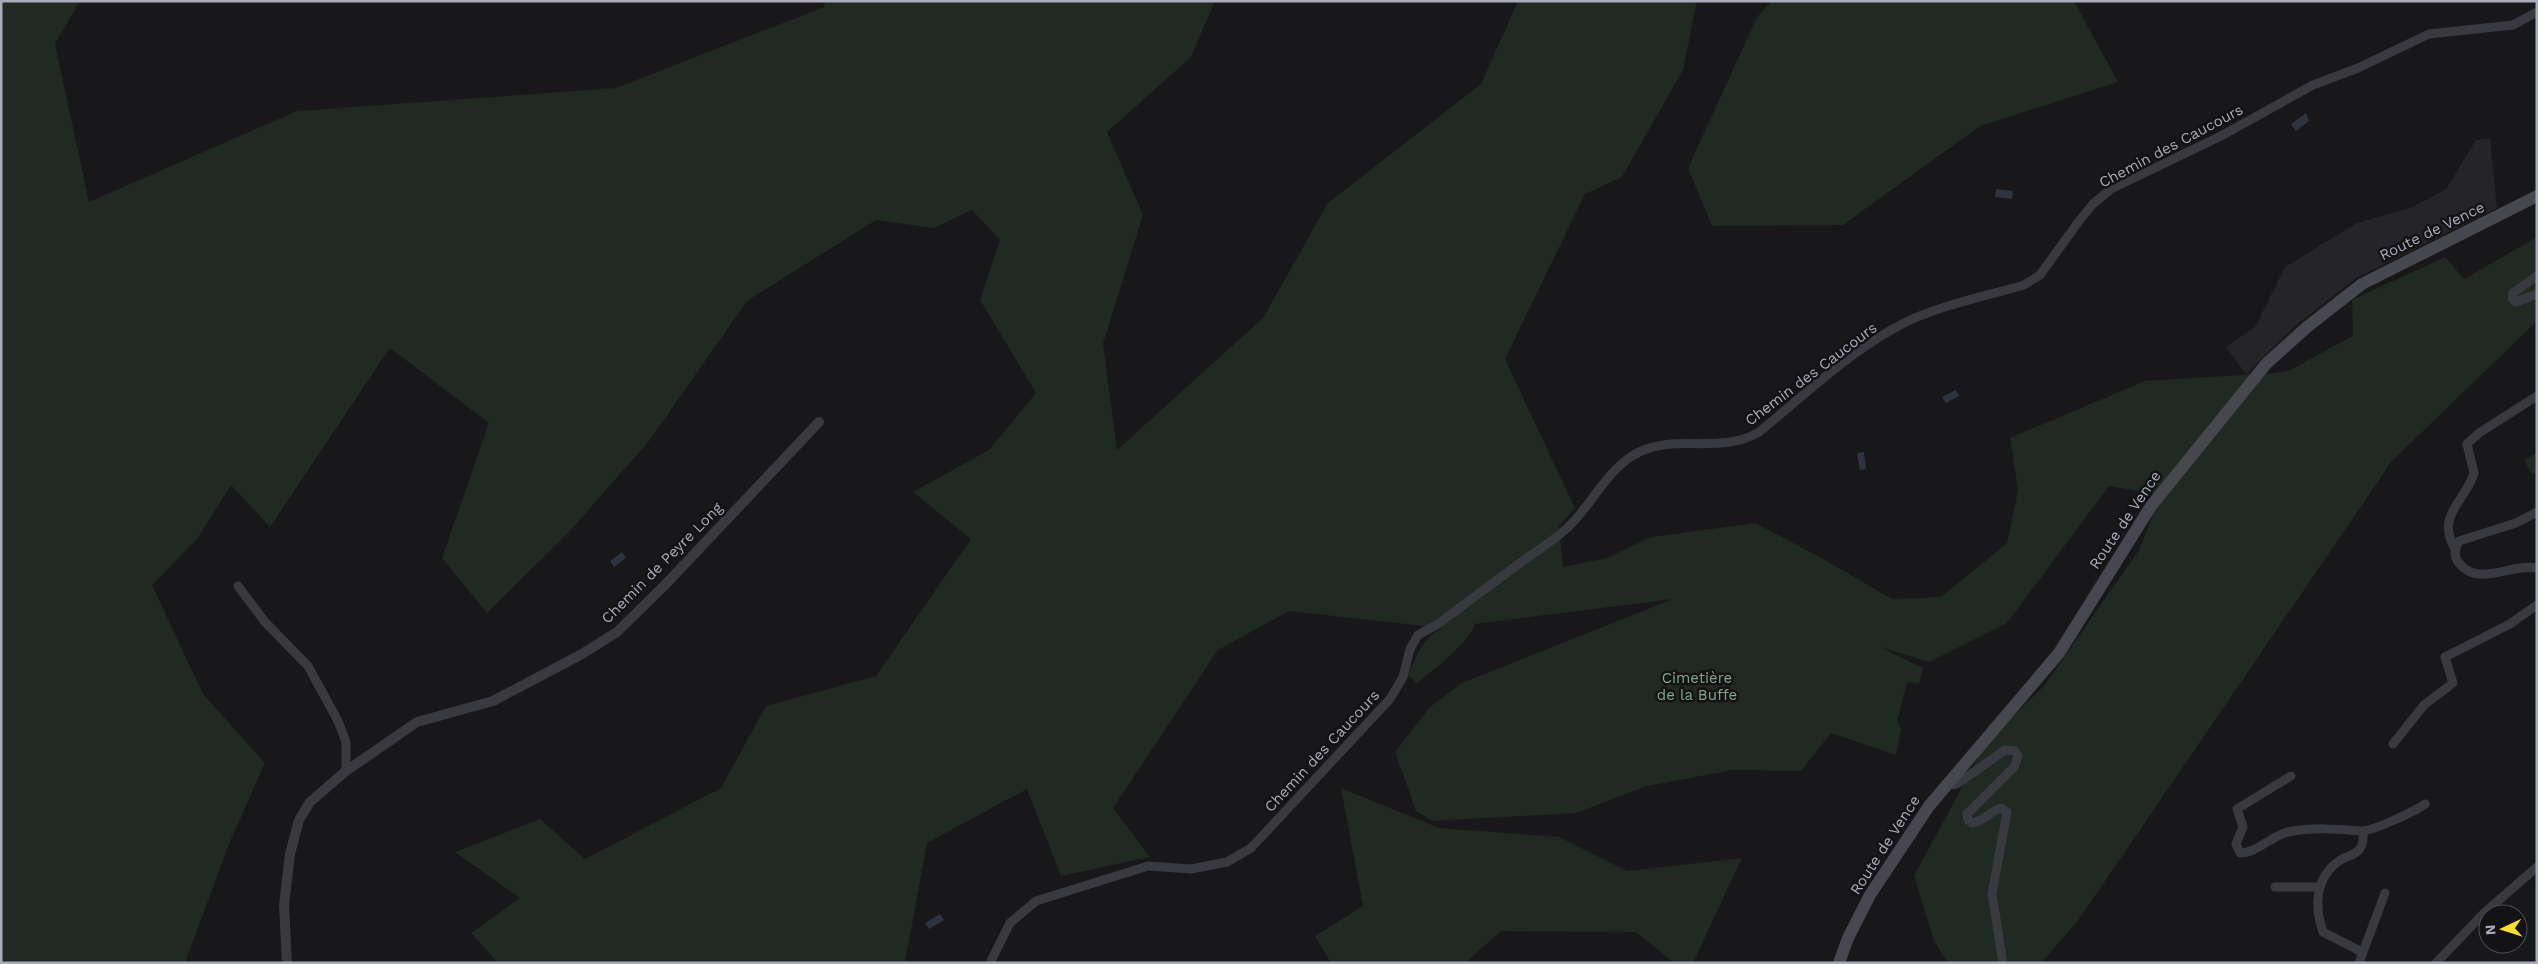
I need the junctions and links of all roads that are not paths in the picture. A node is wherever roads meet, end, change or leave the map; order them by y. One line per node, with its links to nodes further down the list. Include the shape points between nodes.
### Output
1 (2537, 12): 24 (street, Chemin des Caucours, via 2513,25 2429,34 2358,68 2313,85 2221,136 2111,189 2079,221 2034,280 1935,310 1892,330 1746,440 1669,443 1650,447 1631,457 1612,474 1566,529 1418,636 1410,649 1403,678 1390,699 1251,848 1227,862 1191,869 1148,866 1036,901 1010,923)
2 (2537, 196): 15 (main road, Route de Vence, via 2362,284 2266,364 2151,506 2059,653)
3 (2537, 276): 4 (street, via 2513,293 2512,299 2516,302)
4 (2537, 294)
5 (2537, 396): 8 (street, via 2467,444 2474,473 2448,520 2449,540)
6 (819, 422): 13 (street, Chemin de Peyre Long, via 617,632 493,701 416,722)
7 (2537, 512): 8 (street, via 2516,523 2459,541)
8 (2455, 549): 9 (street, via 2456,560 2475,575)
9 (2537, 568)
10 (238, 586): 13 (street, via 265,622 308,666 346,742)
11 (2537, 605): 12 (street, via 2510,624 2445,657 2454,683 2424,705)
12 (2393, 744)
13 (346, 771): 23 (street, Chemin de Peyre Long, via 310,802 298,820 284,905)
14 (2291, 776): 17 (street, via 2236,810 2243,827 2236,844 2240,853 2249,852 2288,832 2321,828)
15 (1948, 783): 25 (main road, Route de Vence, via 1870,895); 26 (street, via 1960,782 2005,750 2015,751 2018,756 2014,767 1967,814 1972,823 1994,810 2001,808 2007,812 1992,894)
16 (2425, 804): 17 (street, via 2412,813)
17 (2363, 831): 20 (street, via 2360,848 2338,861)
18 (2537, 867): 28 (street, via 2483,914)
19 (2275, 887): 20 (street)
20 (2318, 887): 22 (street, via 2323,932)
21 (2386, 894): 22 (street)
22 (2362, 952): 27 (street)
23 (287, 963)
24 (990, 963)
25 (1839, 963)
26 (2003, 963)
27 (2359, 963)
28 (2436, 963)

